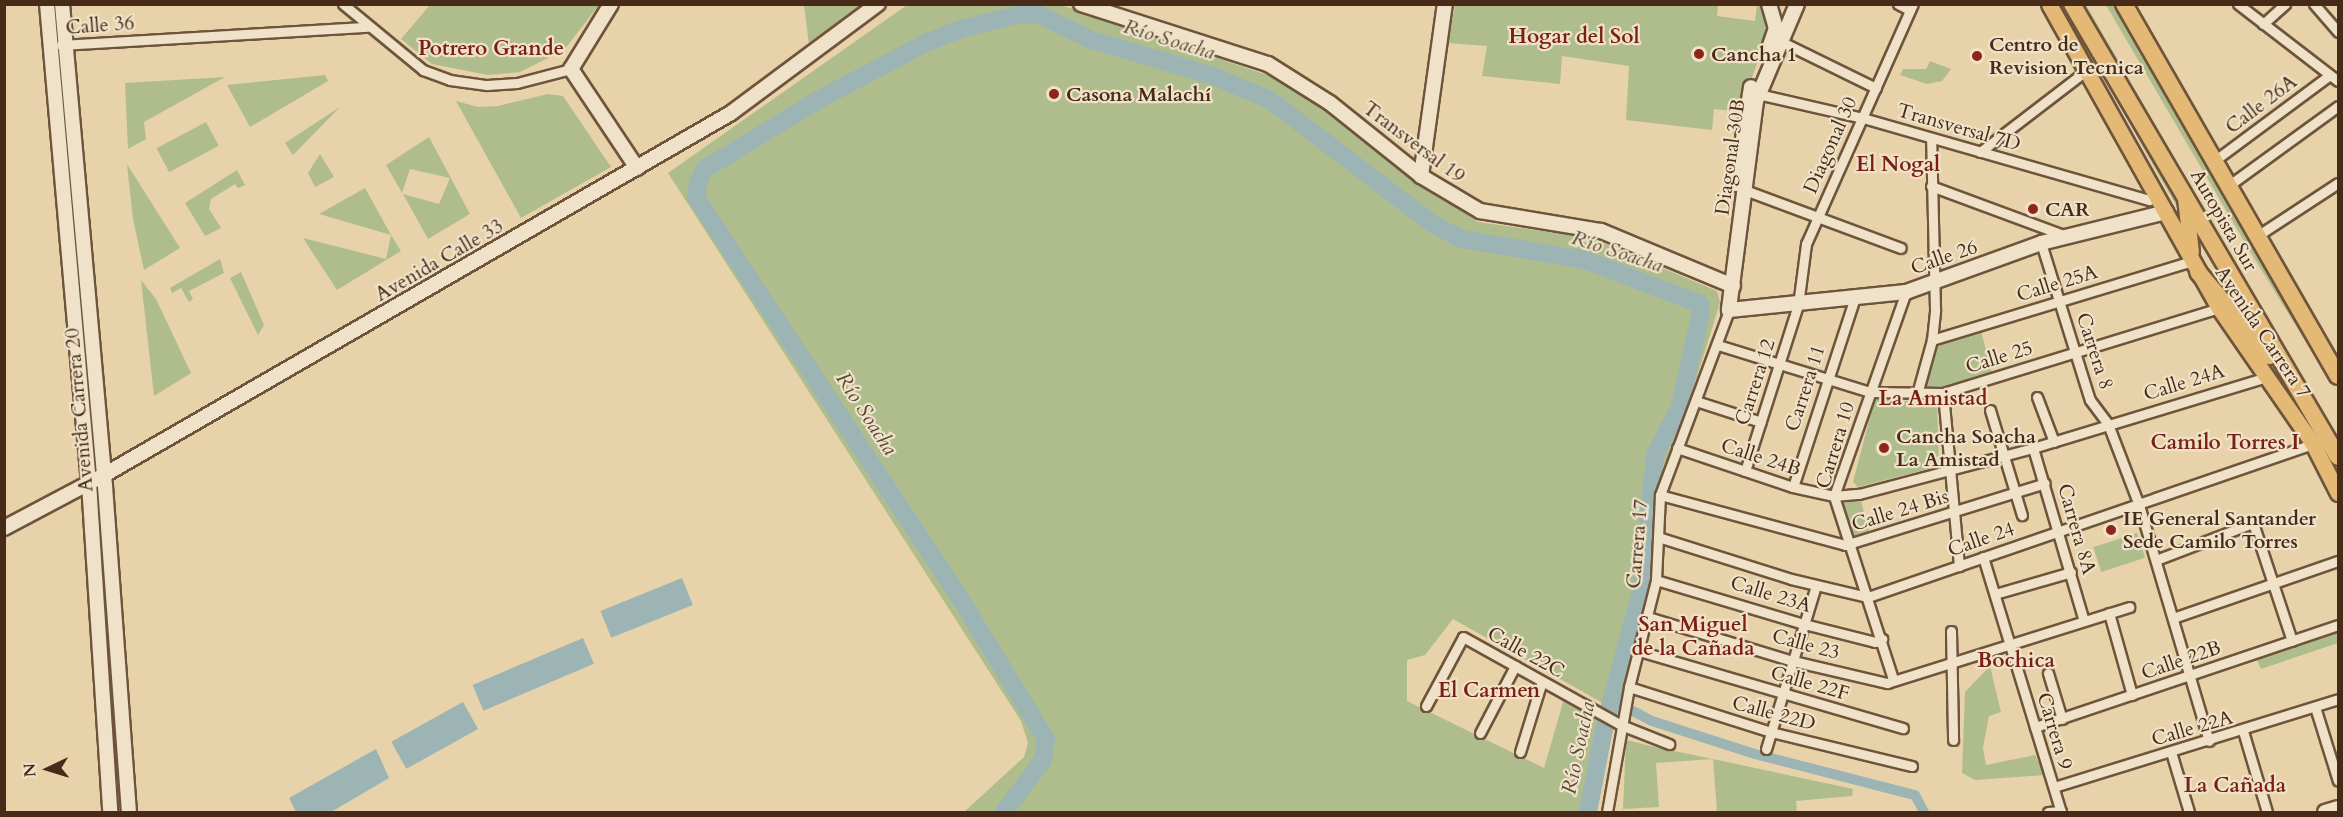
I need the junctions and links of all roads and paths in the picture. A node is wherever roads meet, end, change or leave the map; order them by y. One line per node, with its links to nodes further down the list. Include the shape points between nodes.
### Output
1 (47, 4): 24 (main road, Avenida Carrera 20)
2 (62, 4): 23 (main road, Avenida Carrera 20)
3 (343, 4): 20 (street)
4 (611, 4): 25 (main road)
5 (878, 4): 36 (main road, Avenida Calle 33, via 767,90)
6 (1081, 4): 18 (main road, Transversal 19)
7 (1445, 4): 37 (main road)
8 (1769, 4): 22 (main road)
9 (1797, 4): 22 (main road, Diagonal 30B)
10 (1898, 4): 17 (street)
11 (2049, 4): 26 (main road, Avenida Carrera 7)
12 (2072, 4): 42 (highway, Autopista Sur)
13 (2124, 4): 35 (highway, Autopista Sur)
14 (2238, 4): 19 (street)
15 (2284, 4): 19 (street)
16 (2314, 4): 21 (street)
17 (1911, 7): 29 (street, Diagonal 30)
18 (1109, 9): 37 (main road, Transversal 19, via 1268,63 1330,103)
19 (2263, 24): 27 (street)
20 (368, 27): 23 (street, Calle 36); 25 (street, via 423,70 450,80 487,85 517,83)
21 (2338, 32)
22 (1777, 40): 29 (street); 30 (main road, Diagonal 30B); 52 (main road, Diagonal 30B, via 1751,87 1745,110)
23 (67, 45): 24 (street, Calle 36); 83 (main road, Avenida Carrera 20)
24 (51, 46): 84 (main road, Avenida Carrera 20)
25 (571, 69): 36 (main road)
26 (2088, 69): 34 (street); 44 (main road, Avenida Carrera 7)
27 (2330, 75): 28 (street); 35 (street, Calle 26A)
28 (2338, 81)
29 (1876, 88): 32 (street, Diagonal 30)
30 (1758, 93): 32 (street, Transversal 7D); 41 (main road, Diagonal 30B)
31 (2338, 106): 40 (street)
32 (1863, 118): 33 (street, Transversal 7D); 45 (street, Diagonal 30)
33 (1931, 138): 34 (street, Transversal 7D); 39 (street)
34 (1980, 152): 43 (street, Transversal 7D)
35 (2214, 161): 40 (highway, Autopista Sur)
36 (636, 168): 83 (main road, Avenida Calle 33)
37 (1421, 176): 52 (main road, Transversal 19, via 1480,211 1601,231)
38 (2338, 183): 47 (street)
39 (1931, 186): 46 (street); 51 (street)
40 (2228, 186): 47 (highway, Autopista Sur)
41 (1745, 190): 45 (street); 52 (main road, Diagonal 30B)
42 (2185, 195): 50 (main road); 72 (highway, Autopista Sur)
43 (2148, 200)
44 (2166, 212): 46 (main road, Calle 26); 50 (main road, Avenida Carrera 7)
45 (1817, 217): 49 (street); 56 (street, Diagonal 30, via 1801,263)
46 (2066, 236): 48 (main road, Calle 26)
47 (2257, 236): 63 (highway, Autopista Sur)
48 (2041, 243): 51 (main road, Calle 26); 55 (street, Carrera 8)
49 (1901, 248)
50 (2195, 266): 55 (street, Calle 25A); 57 (main road, Avenida Carrera 7); 72 (highway)
51 (1935, 282): 53 (main road, Calle 26); 59 (street)
52 (1729, 284): 58 (main road, Carrera 17)
53 (1906, 292): 54 (main road, Calle 26); 66 (street, Carrera 10)
54 (1854, 300): 56 (main road, Calle 26); 64 (street, Carrera 11)
55 (2060, 301): 59 (street, Calle 25A); 61 (street, Carrera 8)
56 (1798, 305): 58 (main road, Calle 26); 62 (street, Carrera 12)
57 (2219, 308): 61 (street, Calle 25); 65 (main road, Avenida Carrera 7)
58 (1729, 310): 60 (street, Carrera 17)
59 (1932, 340): 68 (street)
60 (1718, 345): 62 (street, Calle 25); 70 (street, Carrera 17)
61 (2075, 352): 67 (street, Calle 25); 74 (street, Carrera 8, via 2090,400)
62 (1779, 364): 64 (street, Calle 25); 73 (street, Carrera 12)
63 (2336, 368)
64 (1827, 377): 66 (street, Calle 25); 86 (street, Carrera 11)
65 (2267, 377): 74 (street, Calle 24A); 76 (main road, Avenida Carrera 7)
66 (1870, 392): 68 (street, Calle 25); 90 (street, Carrera 10)
67 (1943, 393): 68 (street, Calle 25); 81 (street)
68 (1917, 394)
69 (2037, 397): 75 (street)
70 (1696, 400): 73 (street, Calle 24B); 77 (street, Carrera 17)
71 (1990, 410): 79 (street)
72 (2316, 418): 80 (highway, Autopista Sur)
73 (1761, 422): 82 (street, Carrera 12)
74 (2108, 424): 75 (street, Calle 24A); 91 (street, Carrera 8)
75 (2054, 442): 78 (street, Calle 24A)
76 (2313, 444): 88 (main road, Avenida Carrera 7); 91 (street, Calle 24)
77 (1677, 448): 82 (street, Calle 24B); 89 (street, Carrera 17)
78 (2033, 448): 79 (street, Calle 24A); 85 (street, Carrera 8A)
79 (2004, 456): 81 (street, Calle 24A); 87 (street)
80 (2338, 457)
81 (1950, 468): 90 (street, Calle 24A, via 1859,494); 92 (street)
82 (1745, 471): 86 (street, Calle 24B)
83 (104, 475): 84 (main road, Avenida Calle 33); 152 (main road, Avenida Carrera 20)
84 (89, 483): 94 (main road, Avenida Calle 33); 151 (main road, Avenida Carrera 20)
85 (2045, 483): 87 (street, Calle 24 Bis); 95 (street, Carrera 8A)
86 (1793, 488): 90 (street, Calle 24B)
87 (2015, 493): 92 (street, Calle 24 Bis); 93 (street)
88 (2338, 493)
89 (1660, 495): 96 (street, Carrera 17); 97 (street, Calle 24 Bis)
90 (1834, 496): 97 (street, Carrera 10)
91 (2139, 505): 95 (street, Calle 24); 99 (street, Carrera 8)
92 (1954, 513): 97 (street, Calle 24 Bis); 101 (street)
93 (2022, 515)
94 (4, 528)
95 (2058, 531): 98 (street, Calle 24); 102 (street, Carrera 8A)
96 (1658, 537): 103 (street, Carrera 17); 105 (street)
97 (1850, 544): 107 (street, Carrera 10)
98 (1983, 557): 101 (street, Calle 24); 106 (street, Carrera 9)
99 (2156, 560): 104 (street, via 2253,523); 111 (street, Carrera 8)
100 (2338, 561): 104 (street)
101 (1959, 566): 107 (street, Calle 24)
102 (2071, 572): 106 (street); 112 (street, Carrera 8A)
103 (1656, 580): 110 (street, Carrera 17); 113 (street, Calle 23A)
104 (2272, 582): 111 (street); 117 (street)
105 (1816, 585): 107 (street); 113 (street)
106 (1995, 594): 118 (street, Carrera 9)
107 (1868, 597): 116 (street, Carrera 10)
108 (2129, 607): 109 (street)
109 (2109, 613): 112 (street); 129 (street)
110 (1648, 617): 119 (street, Carrera 17); 120 (street, Calle 23)
111 (2173, 618): 124 (street, Carrera 8)
112 (2084, 621): 118 (street)
113 (1804, 624): 116 (street, Calle 23A); 120 (street)
114 (2338, 625): 117 (street, Calle 22B)
115 (1951, 631): 121 (street)
116 (1878, 640): 126 (street, Carrera 10)
117 (2292, 641): 124 (street, Calle 22B)
118 (2010, 643): 121 (street); 135 (street, Carrera 9)
119 (1639, 651): 127 (street, Carrera 17); 128 (street, Calle 22F)
120 (1793, 661): 126 (street, Calle 23); 128 (street)
121 (1951, 661): 126 (street); 140 (street)
122 (1515, 666): 125 (street, Calle 22C); 131 (street, Calle 22C, via 1463,637); 138 (street)
123 (2048, 673): 133 (street)
124 (2190, 676): 129 (street, Calle 22B); 141 (street, Carrera 8)
125 (1542, 681): 134 (street, Calle 22C); 144 (street)
126 (1890, 681)
127 (1629, 687): 134 (street, Carrera 17); 139 (street, Calle 22D)
128 (1783, 694): 136 (street, Calle 22F); 139 (street)
129 (2132, 695): 133 (street, Calle 22B)
130 (2338, 699): 132 (street, Calle 22A)
131 (1426, 706)
132 (2315, 707): 137 (street, Calle 22A); 147 (street)
133 (2062, 719): 135 (street, Calle 22B)
134 (1617, 723): 142 (street, Calle 22C); 153 (street, Carrera 17)
135 (2035, 727): 148 (street, Carrera 9)
136 (1902, 728)
137 (2243, 731): 141 (street, Calle 22A); 156 (street)
138 (1480, 732)
139 (1771, 732): 143 (street); 146 (street, Calle 22D)
140 (1953, 740)
141 (2209, 741): 145 (street, Calle 22A)
142 (1669, 744)
143 (1766, 749)
144 (1520, 752)
145 (2171, 752): 148 (street, Calle 22A); 155 (street)
146 (1912, 766)
147 (2338, 781)
148 (2054, 788): 150 (street, Carrera 9)
149 (2338, 808): 157 (main road)
150 (2061, 812): 154 (street)
151 (110, 813)
152 (129, 813)
153 (1607, 813)
154 (2048, 813)
155 (2189, 813)
156 (2267, 813)
157 (2325, 813)

